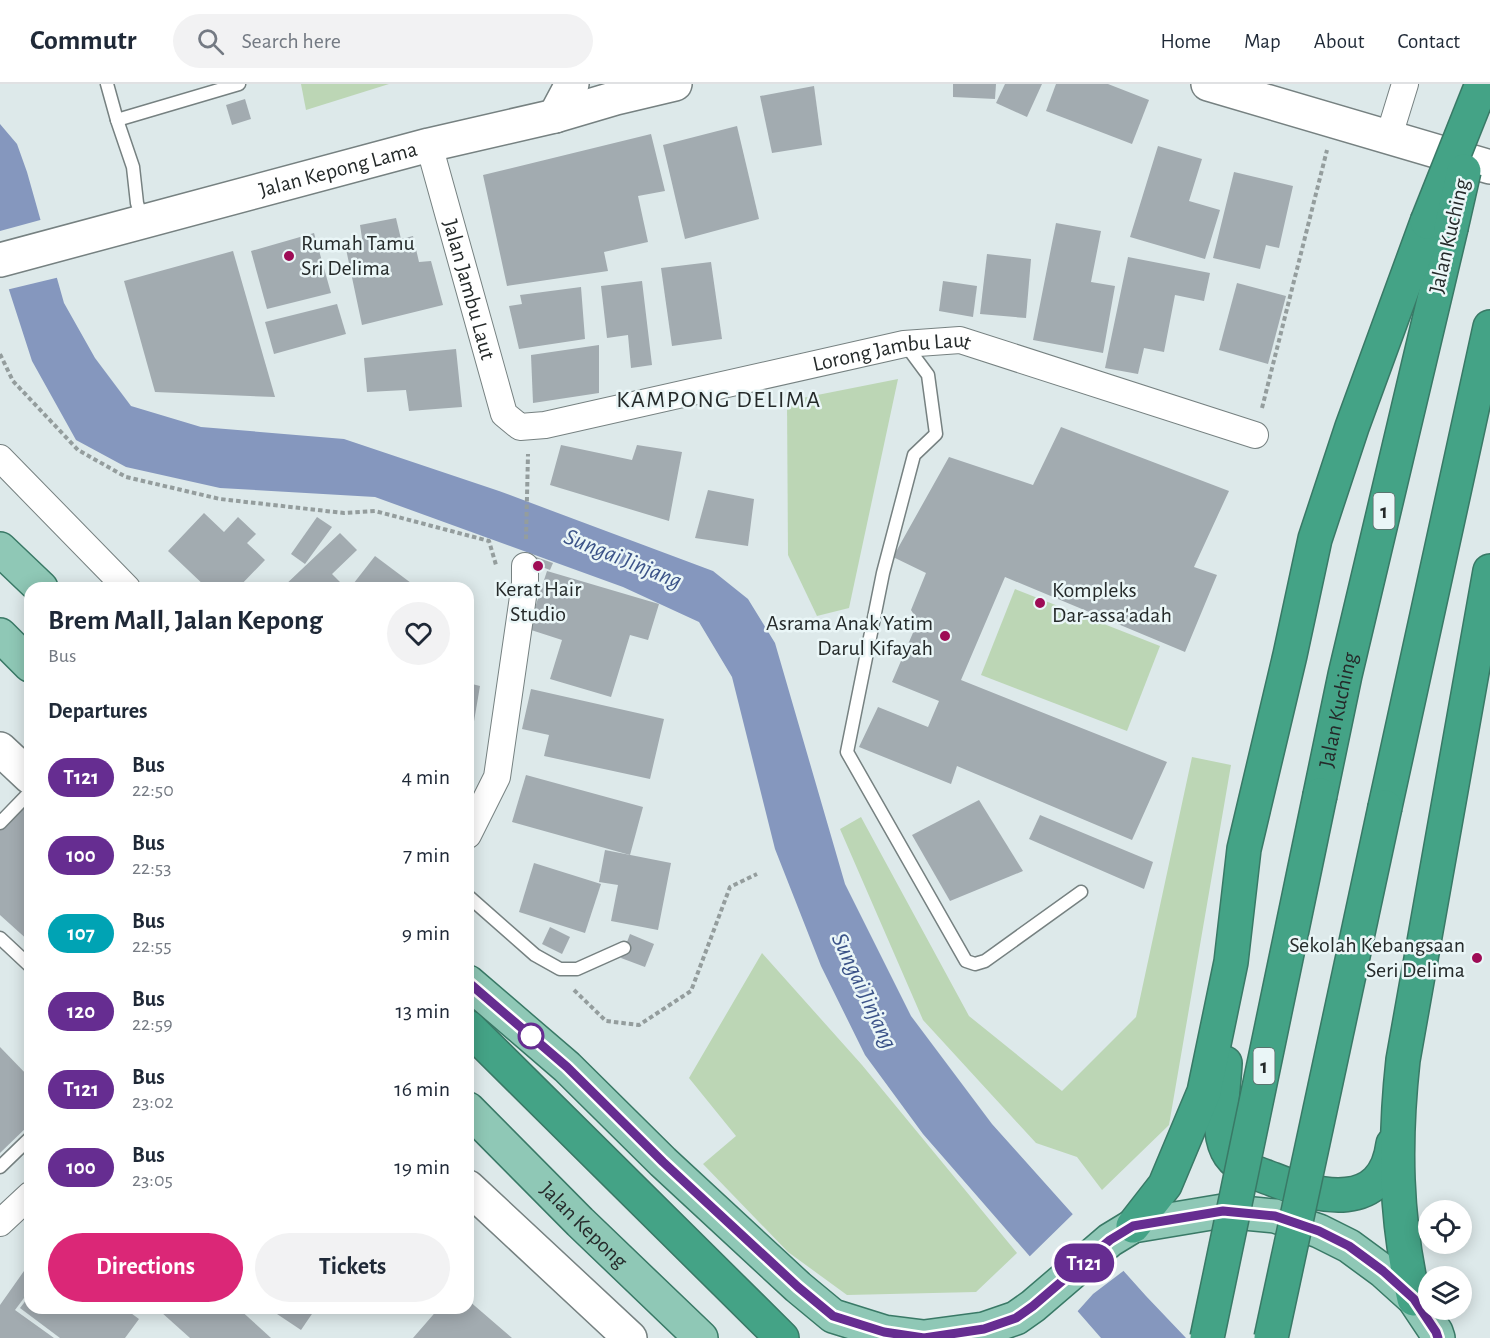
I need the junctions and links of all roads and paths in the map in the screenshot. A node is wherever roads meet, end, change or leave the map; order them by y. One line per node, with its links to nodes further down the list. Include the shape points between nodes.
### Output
1 (107, 84): 10 (lane)
2 (239, 84): 10 (lane)
3 (572, 84): 9 (street)
4 (675, 84): 8 (street, Jalan Kepong Lama)
5 (1208, 84): 11 (street)
6 (1405, 84): 12 (street)
7 (1483, 84): 16 (highway, bridge)
8 (613, 91): 9 (street, Jalan Kepong Lama)
9 (555, 116): 13 (street, Jalan Kepong Lama)
10 (117, 120): 15 (lane, via 133,167)
11 (1334, 120): 12 (street); 22 (path)
12 (1389, 136): 14 (street)
13 (429, 145): 15 (street, Jalan Kepong Lama); 21 (street, Jalan Jambu Laut, via 504,414)
14 (1490, 167)
15 (143, 222): 17 (street, Jalan Kepong Lama)
16 (1439, 225): 44 (highway, via 1352,427 1315,539 1244,849); 64 (highway, Jalan Kuching / 1, bridge)
17 (0, 260)
18 (1490, 327): 65 (highway, bridge)
19 (904, 344): 21 (street, Lorong Jambu Laut, via 545,425); 22 (street, Lorong Jambu Laut, via 960,340); 39 (lane, via 927,375 936,434 914,455 883,573 847,752 966,962 985,961)
20 (0, 354): 25 (path, via 13,381 78,450 126,477 220,499 344,513 375,511)
21 (520, 427)
22 (1256, 435)
23 (0, 458): 30 (street)
24 (528, 458): 27 (path)
25 (489, 541)
26 (0, 549): 29 (main road)
27 (525, 555): 37 (street, via 525,582 497,777)
28 (1490, 571): 49 (highway, via 1403,1060)
29 (35, 582)
30 (122, 582)
31 (0, 635): 32 (main road)
32 (24, 659)
33 (0, 749): 34 (street)
34 (24, 771)
35 (24, 798): 36 (lane)
36 (0, 823)
37 (474, 823)
38 (757, 874): 45 (path, via 730,887 691,991 639,1025 606,1021 578,996)
39 (1082, 892)
40 (474, 901): 45 (lane, via 535,955)
41 (0, 938): 43 (lane)
42 (624, 948): 45 (lane, via 577,969)
43 (24, 960)
44 (1232, 962): 49 (highway, via 1221,1129 1235,1163 1303,1191 1356,1193 1376,1181 1391,1160); 55 (highway, via 1199,1103 1165,1185)
45 (560, 969)
46 (474, 987): 58 (main road, via 567,1067 663,1162)
47 (474, 1033): 62 (highway)
48 (474, 1115): 61 (main road, Jalan Kepong)
49 (1397, 1115): 56 (highway, via 1399,1210)
50 (24, 1144): 51 (lane)
51 (0, 1167)
52 (474, 1193): 60 (street)
53 (24, 1201): 54 (street)
54 (0, 1222)
55 (1122, 1233): 56 (main road, via 1223,1211 1275,1216 1349,1246); 57 (main road)
56 (1414, 1299): 59 (main road)
57 (1033, 1306): 58 (main road, via 1016,1318 984,1329 924,1338); 63 (main road)
58 (842, 1327)
59 (1438, 1336)
60 (630, 1338)
61 (701, 1338)
62 (782, 1338)
63 (1028, 1338)
64 (1206, 1338)
65 (1271, 1338)

